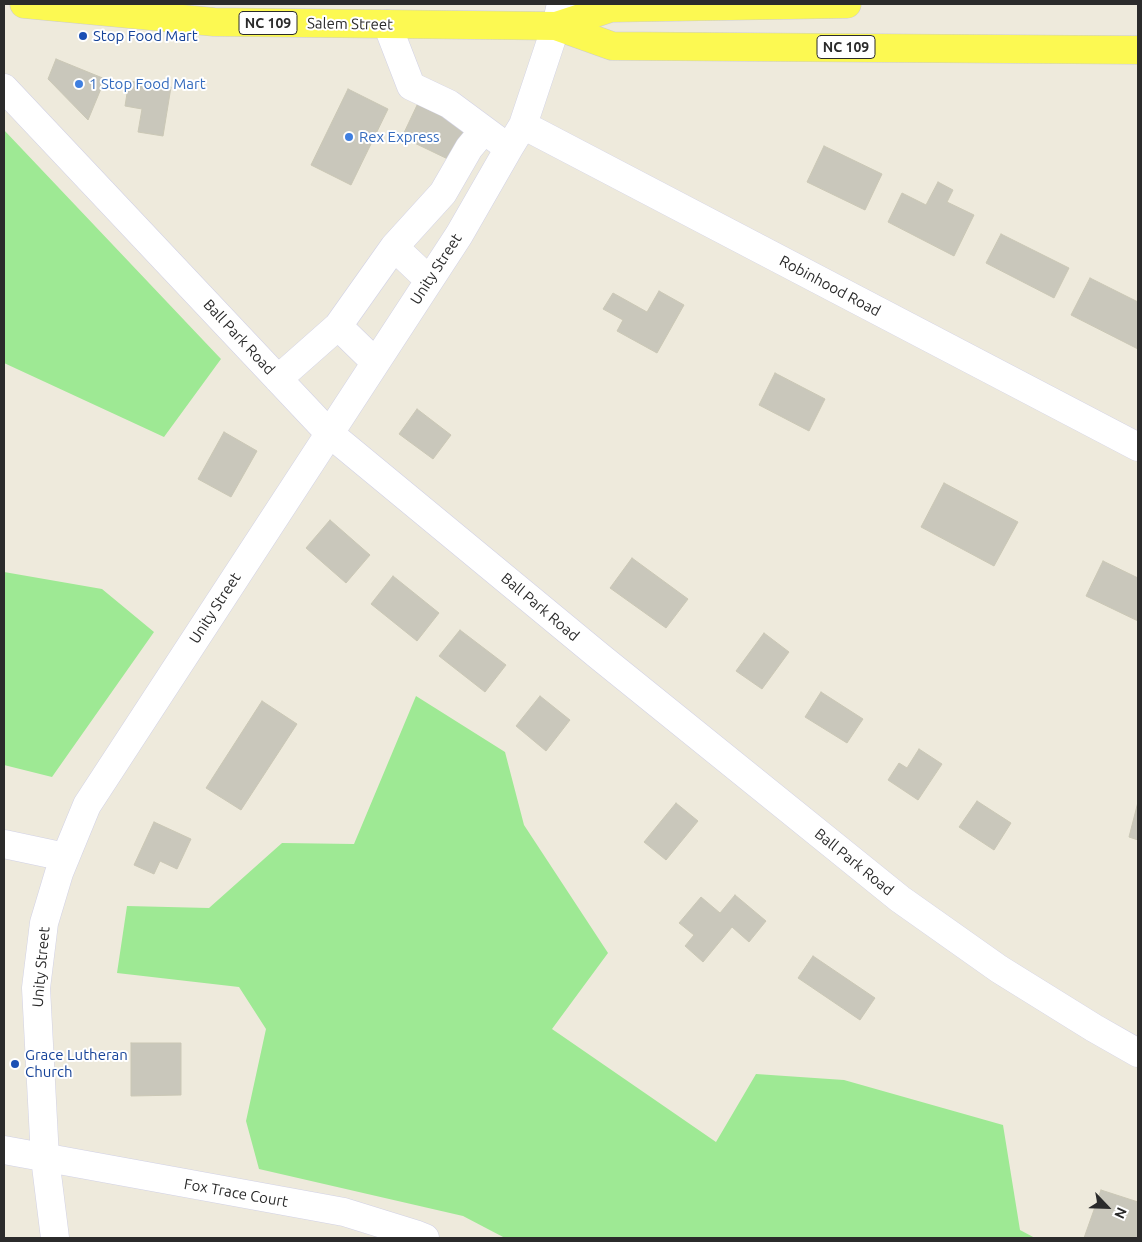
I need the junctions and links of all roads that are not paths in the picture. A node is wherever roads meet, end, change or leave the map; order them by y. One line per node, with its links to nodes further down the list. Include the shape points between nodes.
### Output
1 (24, 4): 3 (main road, Salem Street / NC 109)
2 (847, 4): 4 (main road, NC 109, via 611,8)
3 (217, 13): 5 (main road, Salem Street / NC 109)
4 (559, 15): 5 (main road, Salem Street / NC 109); 6 (main road, NC 109, via 612,46); 8 (street, Unity Street)
5 (388, 24): 9 (street, via 411,86 449,104)
6 (1138, 50)
7 (4, 88): 17 (street, Ball Park Road)
8 (523, 125): 10 (street, Unity Street); 19 (street, Robinhood Road)
9 (484, 130): 10 (street); 11 (street, via 469,148)
10 (509, 148): 12 (street, Unity Street)
11 (443, 193): 12 (street); 13 (street)
12 (472, 213): 14 (street, Unity Street)
13 (394, 247): 14 (street); 15 (street)
14 (429, 280): 16 (street, Unity Street)
15 (338, 326): 16 (street); 17 (street)
16 (375, 362): 18 (street, Unity Street)
17 (278, 379): 18 (street, Ball Park Road)
18 (329, 433): 21 (street, Unity Street, via 87,805); 22 (street, Ball Park Road, via 900,899 999,969)
19 (1138, 447)
20 (4, 844): 21 (street)
21 (65, 858): 24 (street, Unity Street, via 44,923 36,988)
22 (1138, 1053)
23 (4, 1150): 24 (street, Fox Trace Court)
24 (45, 1158): 25 (street, Unity Street); 26 (street, Fox Trace Court, via 344,1212)
25 (55, 1238)
26 (425, 1238)

